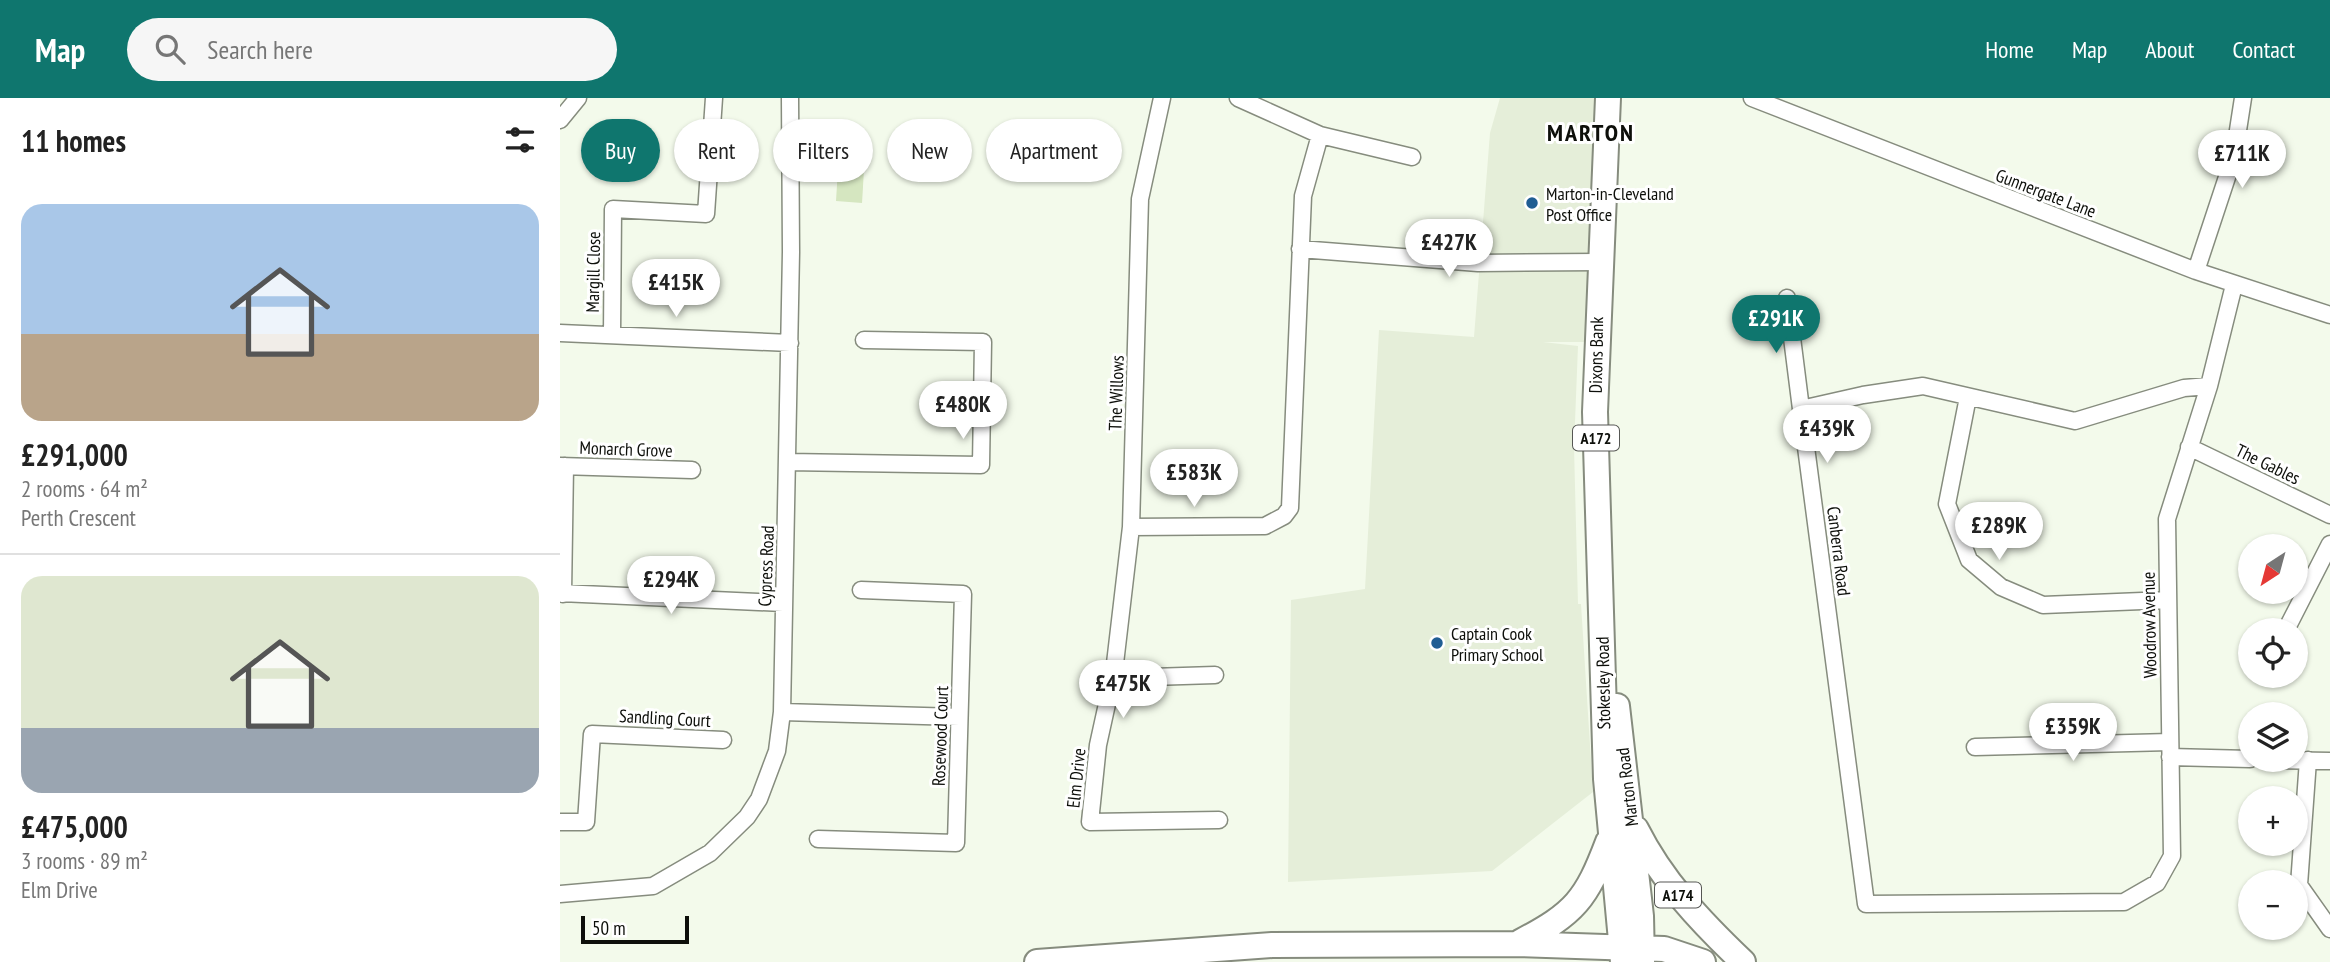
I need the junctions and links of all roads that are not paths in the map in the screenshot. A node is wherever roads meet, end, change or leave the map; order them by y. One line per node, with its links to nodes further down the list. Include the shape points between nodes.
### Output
1 (578, 98): 9 (street)
2 (714, 98): 19 (street, Margill Close, via 706,214 614,209)
3 (790, 98): 21 (street, Cypress Road)
4 (1162, 98): 30 (street, The Willows, via 1140,199)
5 (1238, 98): 10 (street)
6 (1608, 98): 13 (highway, Dixons Bank / A172)
7 (1752, 98): 14 (street, Gunnergate Lane)
8 (2243, 98): 14 (street, via 2234,156)
9 (560, 119)
10 (1320, 135): 11 (street); 12 (street, via 1303,196)
11 (1412, 157)
12 (1300, 249): 13 (street, via 1478,263); 30 (street, via 1290,508 1265,526)
13 (1599, 262): 36 (highway, Dixons Bank / A172, via 1595,412)
14 (2196, 271): 15 (street, Gunnergate Lane)
15 (2234, 285): 17 (street, Gunnergate Lane); 22 (street, Woodrow Avenue)
16 (1787, 298): 24 (street, Canberra Road)
17 (2330, 315)
18 (560, 333): 19 (street)
19 (612, 335): 21 (street)
20 (864, 340): 26 (street, via 983,342 981,465)
21 (790, 343): 26 (street, Cypress Road)
22 (2208, 386): 23 (street, via 2184,388 2075,421); 25 (street, Woodrow Avenue)
23 (1968, 397): 24 (street, via 1923,386); 34 (street, via 1947,504 1969,560 2001,587 2043,605)
24 (1801, 409): 56 (street, Canberra Road)
25 (2189, 447): 29 (street, The Gables); 34 (street, Woodrow Avenue, via 2167,519)
26 (787, 462): 35 (street, Cypress Road)
27 (563, 466): 28 (street, Monarch Grove); 33 (street)
28 (691, 470)
29 (2330, 515)
30 (1131, 527): 38 (street, Elm Drive)
31 (2330, 544): 37 (street)
32 (861, 590): 41 (street, Rosewood Court, via 964,594)
33 (562, 594): 35 (street)
34 (2167, 600): 44 (street, Woodrow Avenue)
35 (783, 603): 40 (street, Cypress Road)
36 (1602, 613): 49 (highway, Marton Road / A172, via 1612,659)
37 (2292, 618)
38 (1114, 672): 39 (street, via 1151,677); 51 (street, Elm Drive, via 1098,745 1090,822)
39 (1215, 675)
40 (782, 712): 41 (street); 55 (street, Cypress Road, via 776,751 760,799 710,853 653,886)
41 (959, 717): 53 (street, Rosewood Court, via 956,843)
42 (723, 740): 52 (street, Sandling Court, via 592,734 586,822)
43 (1975, 747): 44 (street)
44 (2170, 749): 45 (street); 56 (street, Woodrow Avenue, via 2172,856 2157,883 2124,902)
45 (2238, 758)
46 (2308, 760): 47 (street)
47 (2330, 761)
48 (2307, 772): 57 (street, via 2299,885)
49 (1616, 778): 50 (highway, Marton Road / A172); 54 (highway, A172)
50 (1630, 816): 59 (highway, Marton Road / A172, via 1641,916); 62 (highway, A174, via 1665,878)
51 (1219, 820)
52 (560, 822)
53 (818, 839)
54 (1609, 840): 58 (highway, A172, via 1590,887 1576,907 1558,923); 59 (highway, A172)
55 (560, 894)
56 (1866, 904)
57 (2330, 929)
58 (1517, 944): 59 (highway, A172); 60 (highway, A172, via 1272,945)
59 (1632, 955): 61 (highway, via 1664,949)
60 (1037, 962)
61 (1703, 962)
62 (1742, 962)

